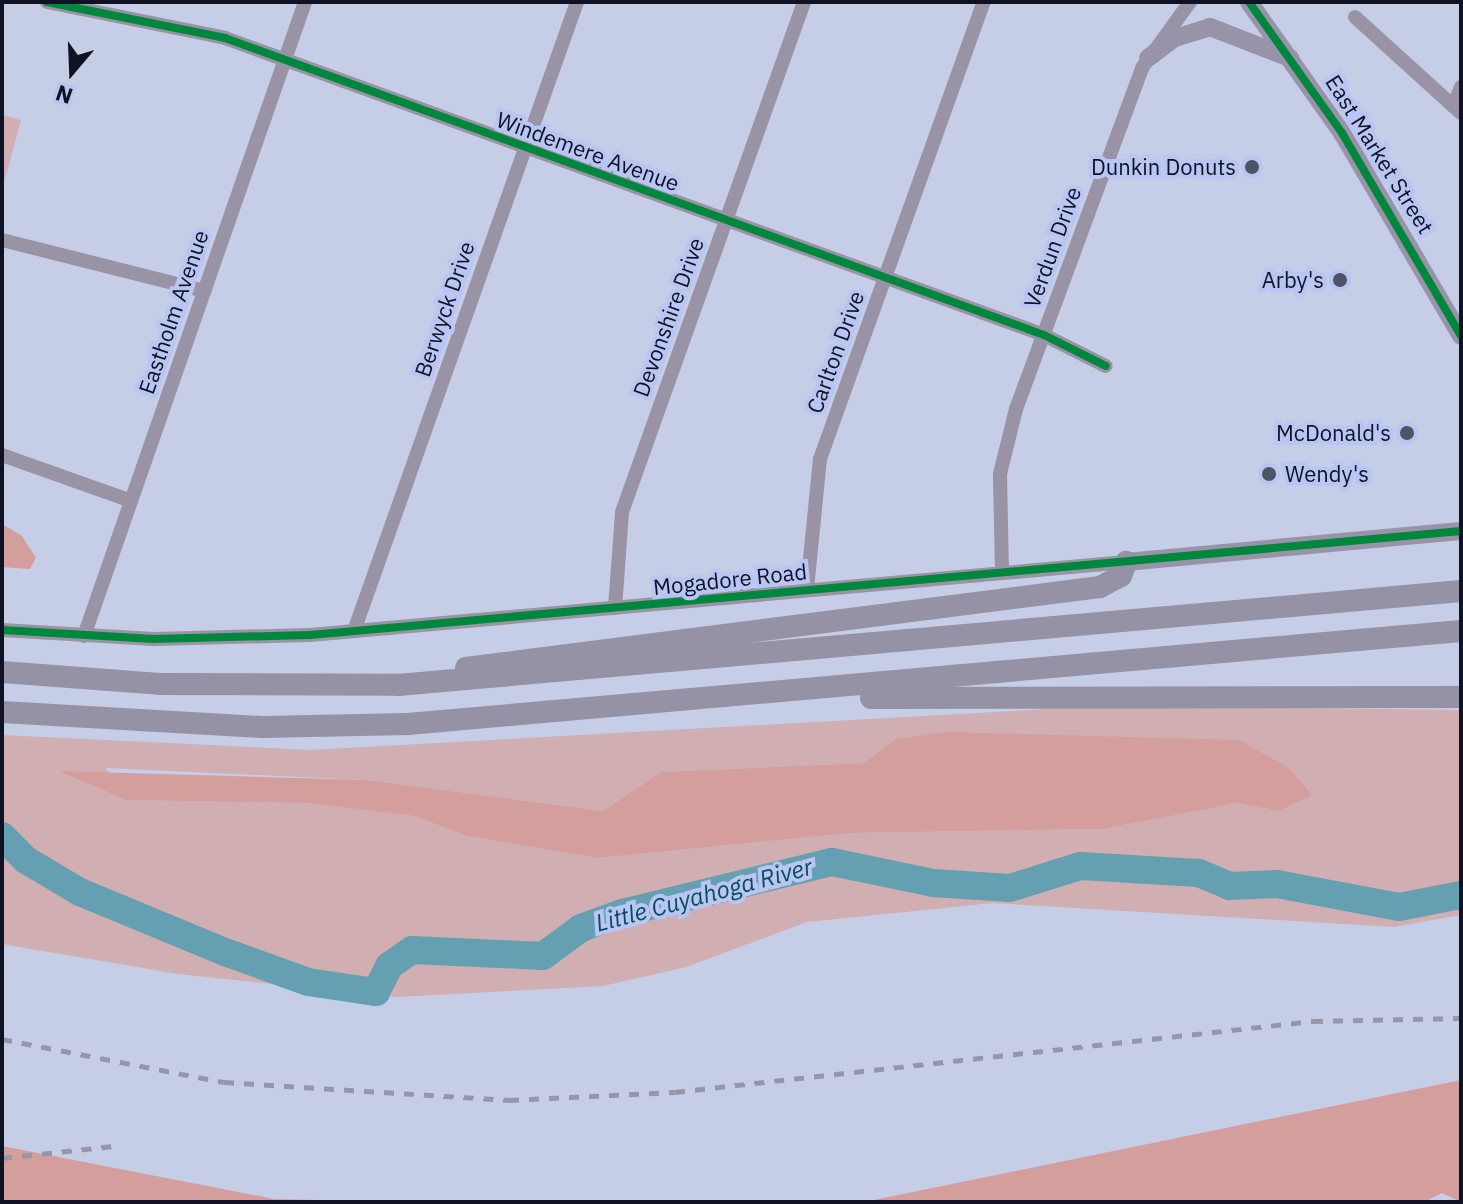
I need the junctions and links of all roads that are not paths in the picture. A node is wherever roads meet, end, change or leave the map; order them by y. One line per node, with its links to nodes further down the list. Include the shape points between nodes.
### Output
1 (47, 2): 11 (street, Windemere Avenue, via 191,28)
2 (305, 2): 11 (street, Eastholm Avenue)
3 (577, 2): 14 (street, Berwyck Drive)
4 (804, 2): 15 (street, Devonshire Drive)
5 (984, 2): 17 (street, Carlton Drive)
6 (1190, 2): 9 (street, Verdun Drive)
7 (1249, 2): 10 (main road, East Market Street)
8 (1355, 17): 13 (street)
9 (1148, 58): 10 (main road, via 1175,38 1210,27); 19 (street, Verdun Drive)
10 (1292, 59): 20 (main road, East Market Street)
11 (285, 60): 14 (street, Windemere Avenue); 18 (street, Eastholm Avenue)
12 (1461, 87): 13 (street)
13 (1457, 109)
14 (525, 147): 15 (street, Windemere Avenue); 31 (street, Berwyck Drive)
15 (726, 222): 17 (street, Windemere Avenue); 29 (street, Devonshire Drive, via 622,512)
16 (2, 240): 18 (street)
17 (884, 279): 19 (street, Windemere Avenue); 27 (street, Carlton Drive, via 814,482)
18 (205, 291): 23 (street, Eastholm Avenue)
19 (1044, 335): 21 (street, Windemere Avenue); 26 (street, Verdun Drive, via 1000,474)
20 (1461, 336)
21 (1106, 366)
22 (2, 455): 23 (street)
23 (131, 501): 33 (street, Eastholm Avenue)
24 (1461, 531): 25 (main road, Mogadore Road)
25 (1126, 562): 26 (street, Mogadore Road); 35 (highway, via 1121,576 1100,587 548,653)
26 (1002, 572): 27 (street, Mogadore Road)
27 (807, 589): 29 (street, Mogadore Road)
28 (1461, 591): 35 (highway)
29 (615, 608): 31 (street, Mogadore Road)
30 (2, 630): 33 (street, Mogadore Road)
31 (354, 631): 33 (street, Mogadore Road)
32 (1461, 631): 37 (highway)
33 (84, 636)
34 (2, 672): 35 (highway, via 174,684)
35 (398, 685)
36 (1461, 697): 37 (highway)
37 (710, 699): 38 (highway, via 278,727)
38 (2, 712)

